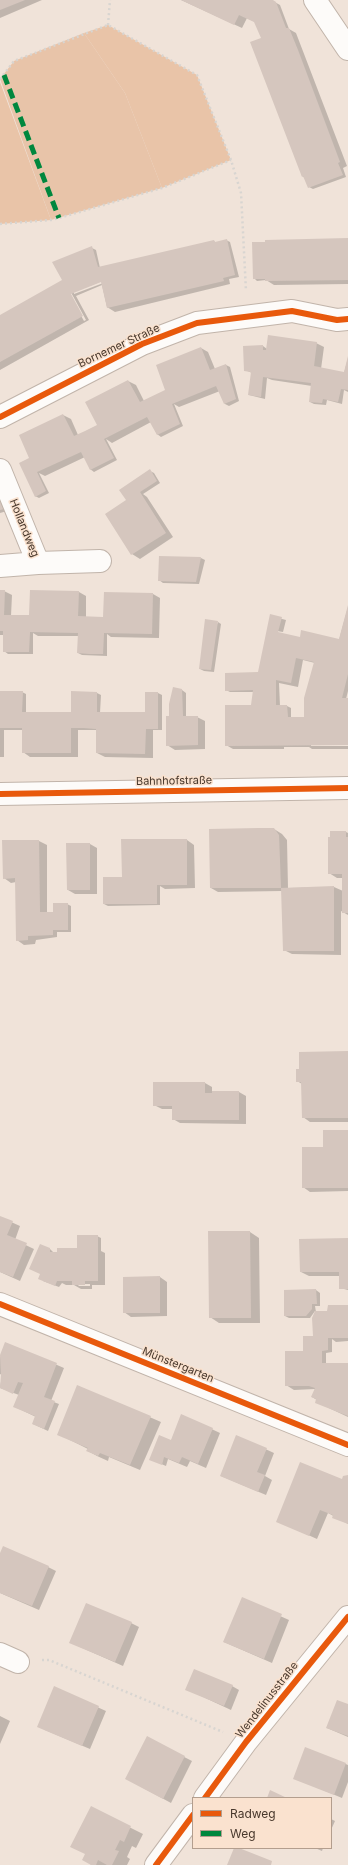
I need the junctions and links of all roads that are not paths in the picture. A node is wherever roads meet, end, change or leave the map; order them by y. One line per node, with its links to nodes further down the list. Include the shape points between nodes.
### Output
1 (315, 0): 2 (street)
2 (348, 49)
3 (348, 319): 4 (street, Bornemer Straße, via 337,320 292,311 197,323 142,344)
4 (0, 417)
5 (0, 470): 7 (street, Hollandweg)
6 (100, 561): 7 (street, Hollandweg)
7 (38, 563): 8 (street, Hollandweg)
8 (0, 566)
9 (348, 788): 10 (street, Bahnhofstraße)
10 (0, 794)
11 (0, 1304): 12 (street, Münstergarten)
12 (348, 1445)
13 (348, 1617): 14 (street, Wendelinusstraße, via 246,1742)
14 (206, 1797)
15 (192, 1816): 16 (street)
16 (156, 1865)

